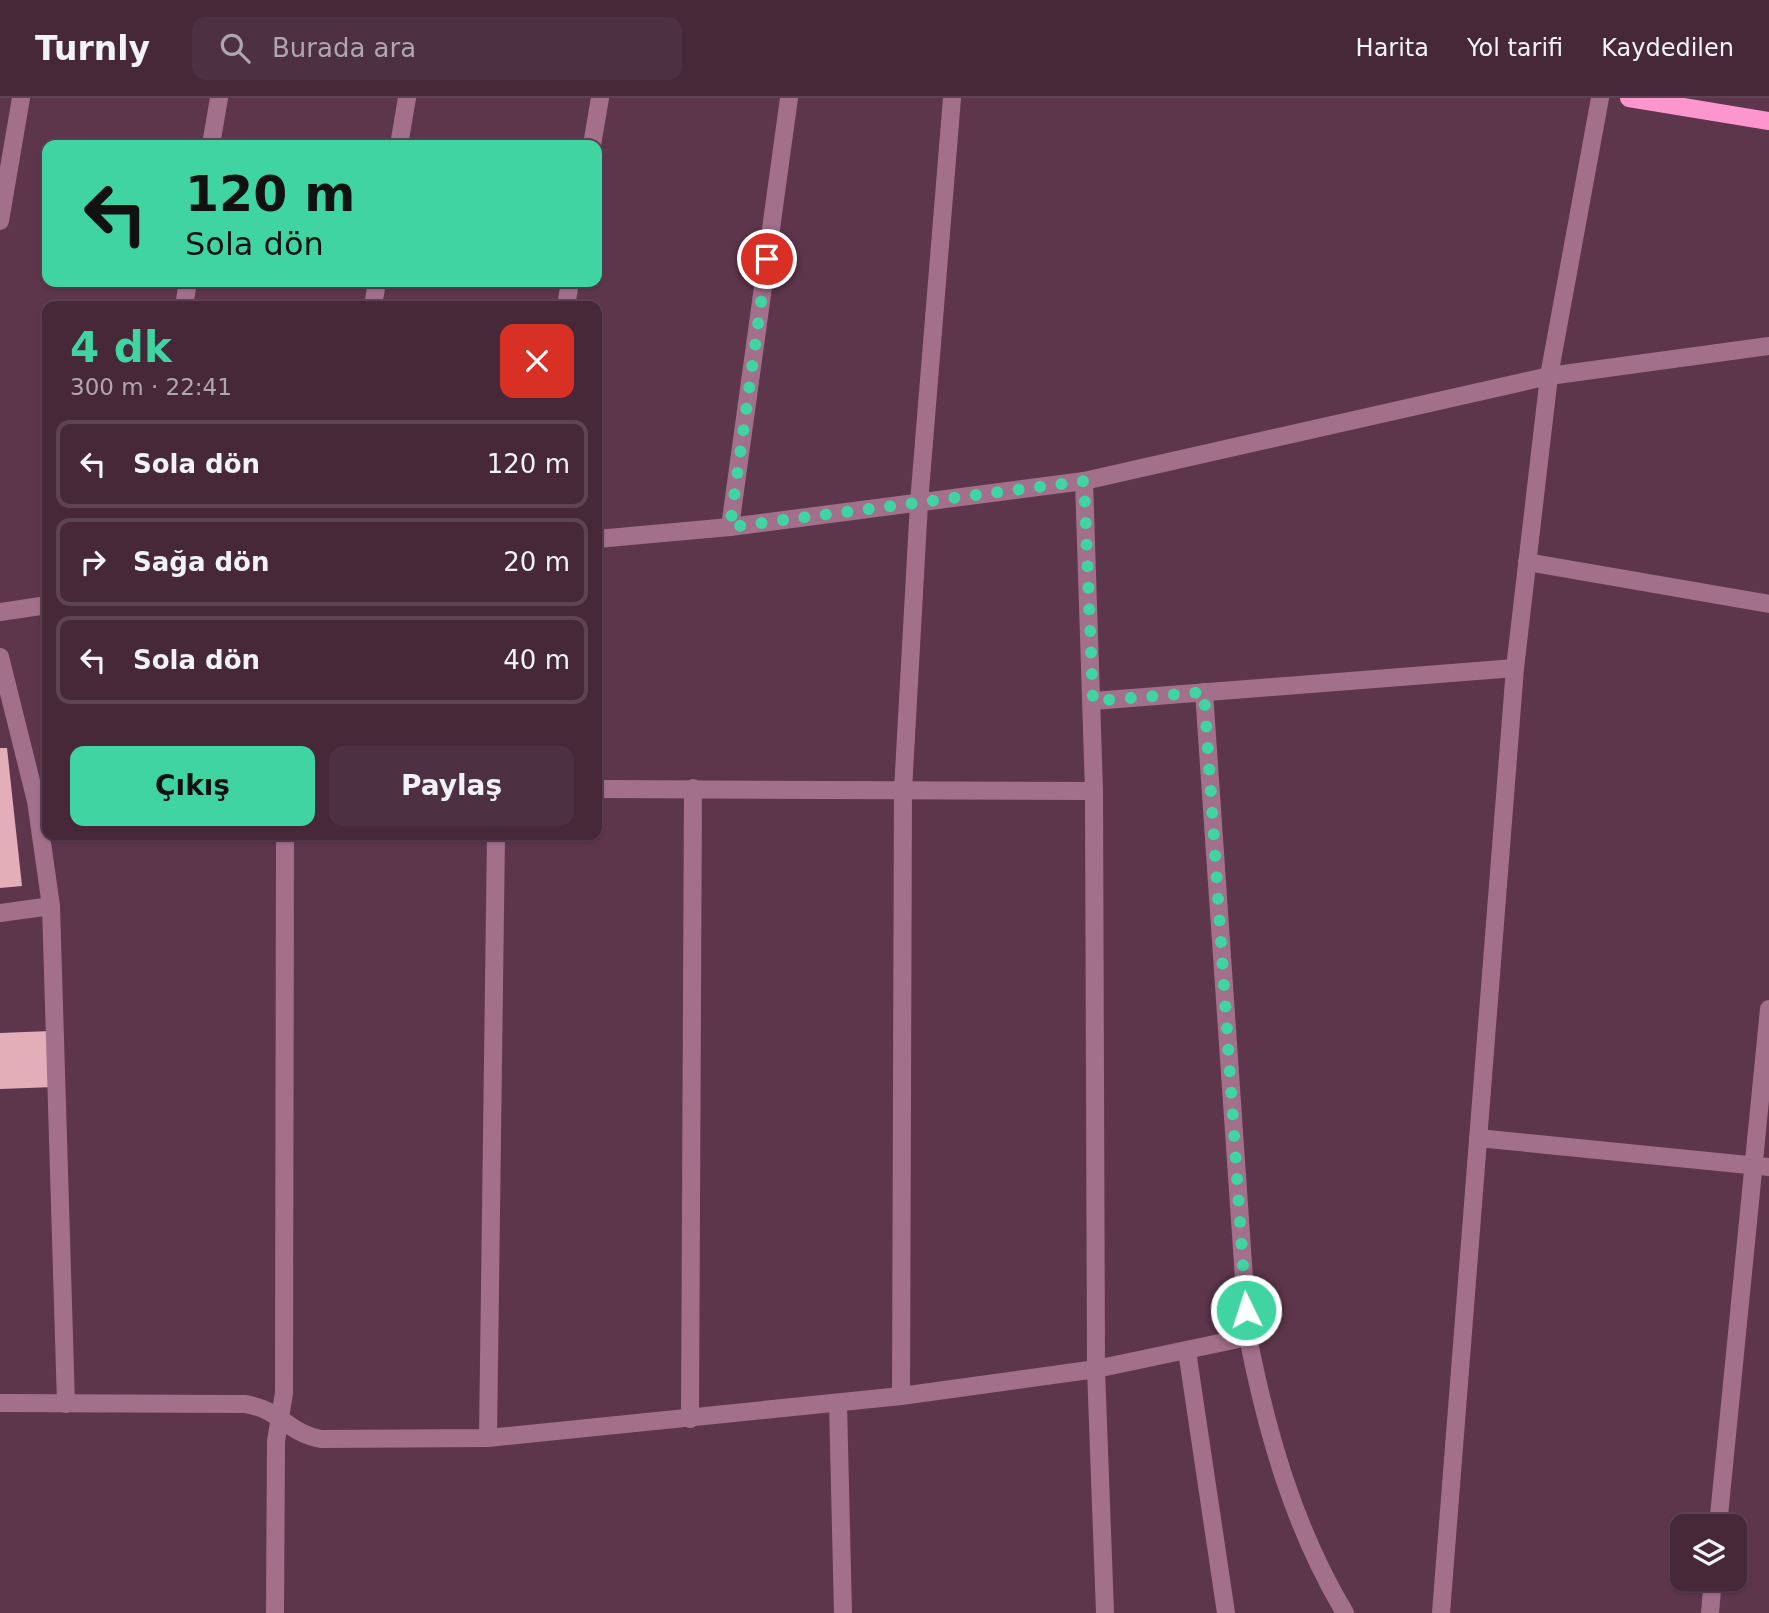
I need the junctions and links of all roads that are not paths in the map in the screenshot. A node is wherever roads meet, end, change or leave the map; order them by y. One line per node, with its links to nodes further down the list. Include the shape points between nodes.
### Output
1 (21, 98): 13 (street)
2 (219, 98): 10 (street)
3 (407, 98): 11 (street)
4 (600, 98): 12 (street)
5 (789, 98): 18 (street)
6 (952, 98): 17 (street)
7 (1600, 98): 15 (street)
8 (1629, 98): 9 (main road)
9 (1769, 121)
10 (212, 140)
11 (400, 140)
12 (593, 140)
13 (0, 221)
14 (1769, 346): 15 (street)
15 (1549, 376): 16 (street); 20 (street)
16 (1084, 481): 17 (street); 27 (street)
17 (919, 503): 18 (street); 30 (street)
18 (730, 527): 19 (street)
19 (602, 539)
20 (1527, 562): 21 (street); 25 (street)
21 (1769, 604)
22 (42, 606): 23 (street)
23 (0, 612)
24 (0, 657): 32 (street)
25 (1514, 668): 26 (street); 39 (street)
26 (1204, 692): 27 (street); 41 (street)
27 (1093, 701): 31 (street)
28 (693, 788): 29 (street); 30 (street); 49 (street)
29 (602, 789)
30 (903, 790): 31 (street); 44 (street)
31 (1094, 791): 43 (street)
32 (42, 801)
33 (45, 840): 36 (street)
34 (285, 840): 48 (street, via 284,1393)
35 (496, 840): 50 (street)
36 (51, 906): 37 (street); 47 (street)
37 (0, 914)
38 (1769, 1009): 40 (street)
39 (1478, 1138): 40 (street); 58 (street)
40 (1761, 1166): 51 (street)
41 (1248, 1337): 42 (street); 57 (street, via 1267,1422 1292,1500)
42 (1187, 1351): 43 (street); 56 (street)
43 (1096, 1369): 44 (street); 55 (street)
44 (901, 1396): 46 (street)
45 (0, 1403): 47 (street)
46 (838, 1403): 49 (street); 54 (street)
47 (66, 1404): 48 (street, via 245,1404)
48 (280, 1416): 50 (street, via 296,1431 321,1439); 53 (street)
49 (690, 1419): 50 (street)
50 (488, 1438)
51 (1719, 1514)
52 (1712, 1591): 59 (street)
53 (275, 1613)
54 (843, 1613)
55 (1105, 1613)
56 (1226, 1613)
57 (1345, 1613)
58 (1441, 1613)
59 (1710, 1613)

